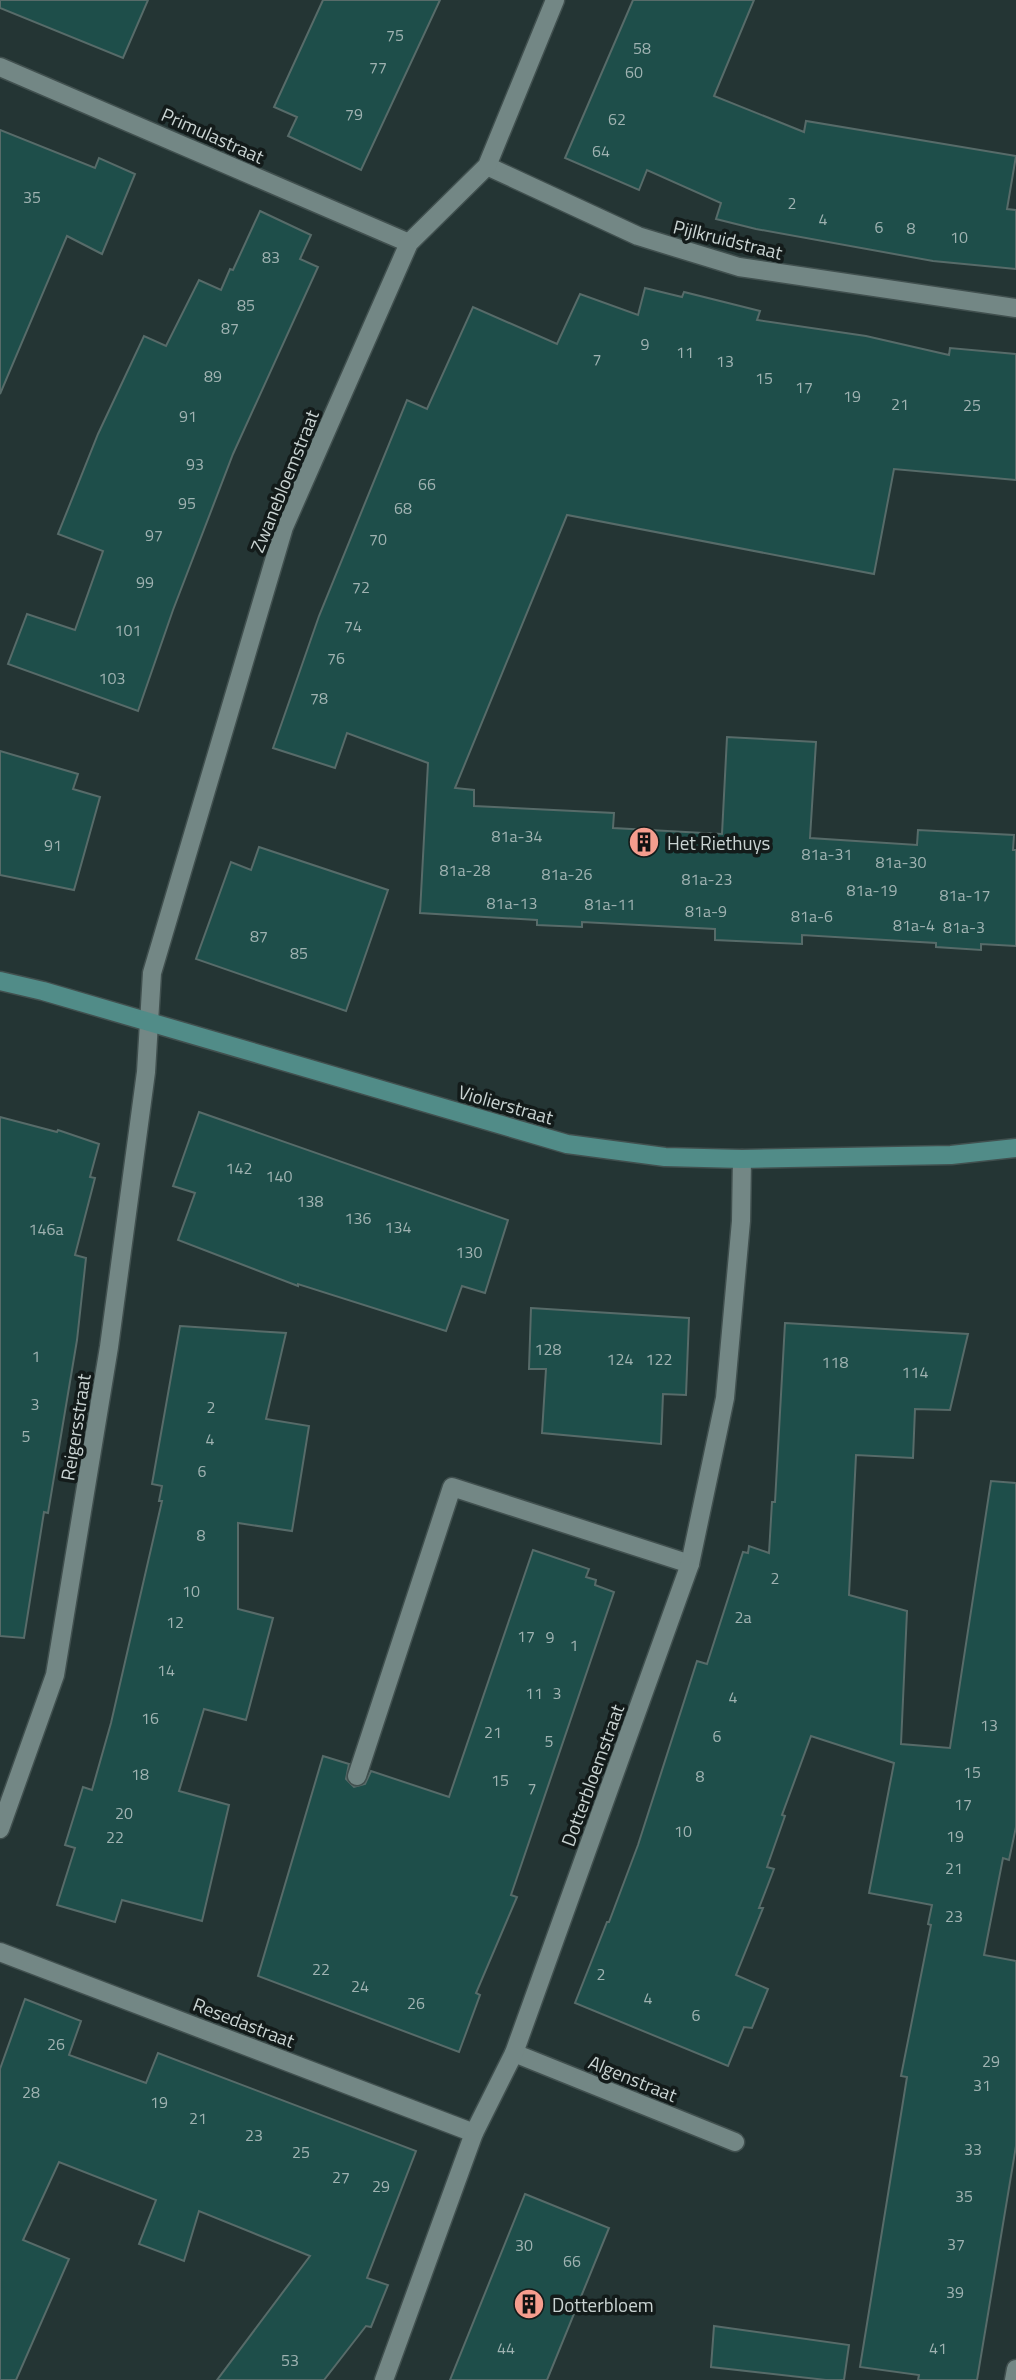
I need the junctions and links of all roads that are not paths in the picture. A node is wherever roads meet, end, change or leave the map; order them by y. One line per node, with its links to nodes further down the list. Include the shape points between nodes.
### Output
1 (555, 0): 3 (street, Zwanebloemstraat)
2 (0, 67): 4 (street, Primulastraat)
3 (487, 166): 4 (street, Zwanebloemstraat); 5 (street, Pijlkruidstraat, via 638,236 739,267)
4 (409, 243): 7 (street, Zwanebloemstraat, via 284,527 152,973)
5 (1016, 308)
6 (0, 981): 7 (main road, Violierstraat)
7 (149, 1022): 9 (main road, Violierstraat, via 567,1144 665,1157); 12 (street, Reigersstraat, via 109,1347 55,1675)
8 (1016, 1148): 9 (main road, Violierstraat, via 951,1155)
9 (742, 1159): 10 (street, Dotterbloemstraat, via 725,1398)
10 (690, 1564): 11 (street, via 452,1487); 14 (street, Dotterbloemstraat)
11 (356, 1776)
12 (0, 1829)
13 (0, 1952): 15 (street, Resedastraat)
14 (514, 2053): 15 (street, Dotterbloemstraat); 16 (street, Algenstraat)
15 (474, 2133): 18 (street, Dotterbloemstraat)
16 (735, 2142)
17 (1016, 2369): 19 (street)
18 (384, 2380)
19 (1014, 2380)

